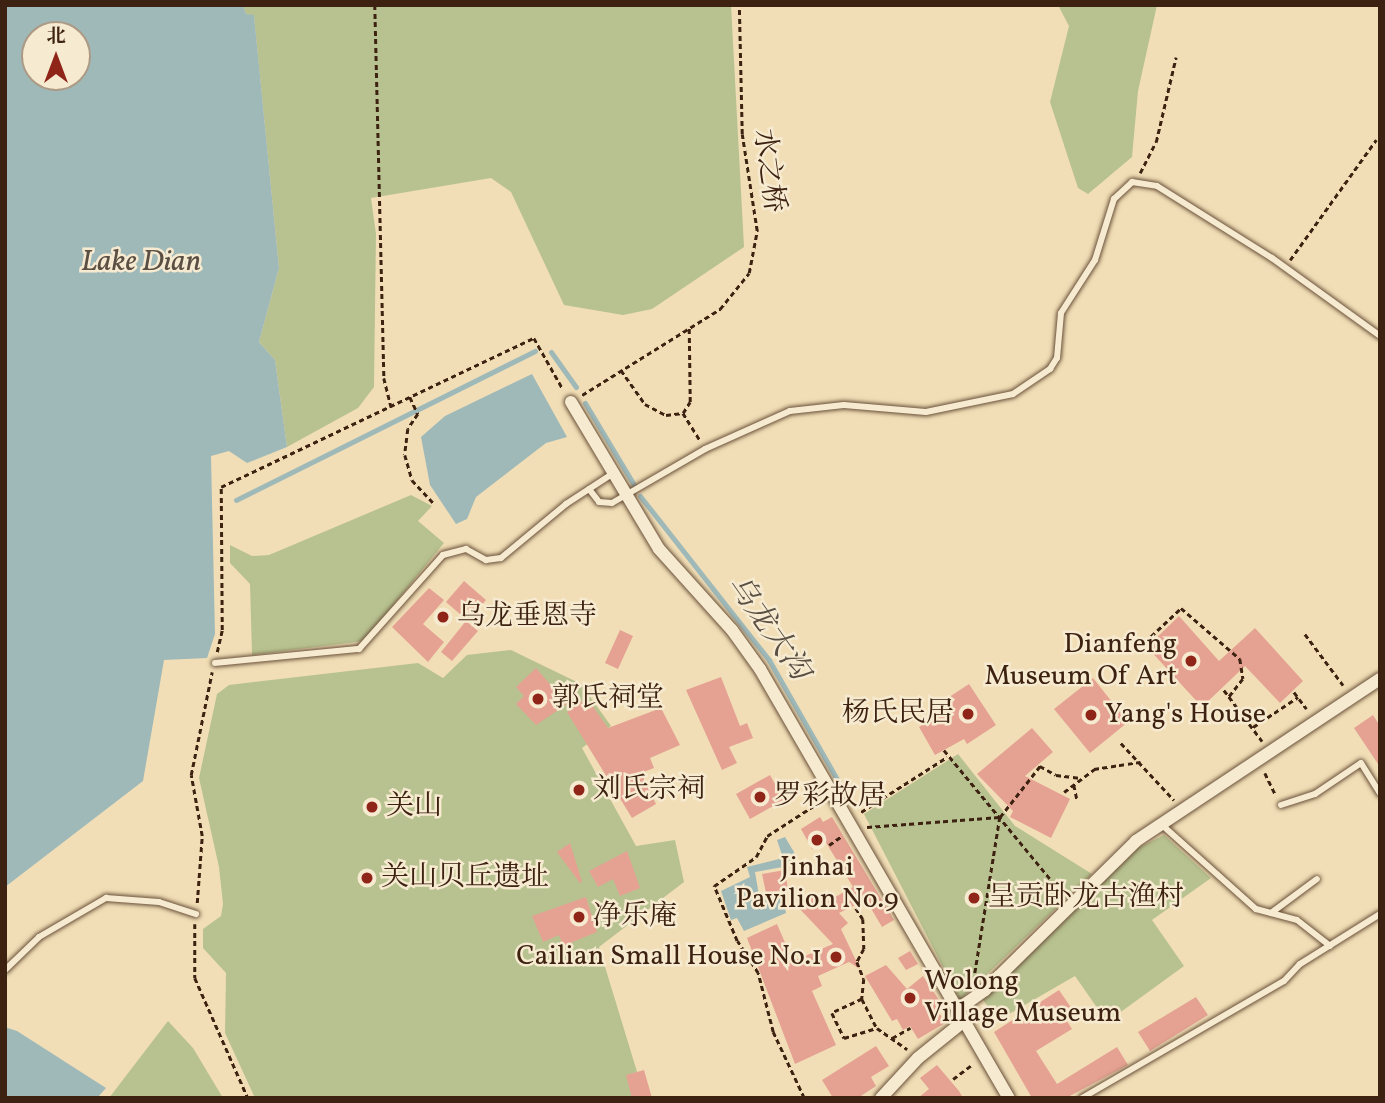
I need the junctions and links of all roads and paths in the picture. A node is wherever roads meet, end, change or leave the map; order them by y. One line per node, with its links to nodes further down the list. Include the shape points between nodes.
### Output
1 (374, 5): 12 (path, via 384,378)
2 (739, 5): 7 (path, 水之桥, via 742,134 757,240 741,287)
3 (1175, 57): 5 (path, via 1156,142)
4 (1376, 140): 6 (path)
5 (1138, 181): 6 (lane, via 1157,186); 14 (lane, via 1124,187 1106,215 1094,260 1061,313 1057,358 1050,369 1013,394 926,412 844,405 790,411)
6 (1285, 268): 8 (lane)
7 (689, 328): 9 (path, 水之桥); 13 (path, via 690,402)
8 (1380, 336)
9 (621, 370): 11 (path, 水之桥); 13 (path, via 645,404 666,415)
10 (411, 397): 11 (path, via 534,338); 12 (path); 18 (path, via 418,414 408,429 405,455 412,480)
11 (571, 402): 15 (street)
12 (391, 407): 21 (path, via 221,487 222,630)
13 (683, 413): 14 (path)
14 (705, 449): 17 (lane)
15 (612, 474): 16 (lane); 17 (street)
16 (589, 489): 17 (lane, via 606,504); 21 (lane, via 501,558 486,560 466,549 443,555 359,649)
17 (626, 497): 38 (street, via 659,549 733,630)
18 (434, 504)
19 (1306, 634): 27 (path)
20 (1145, 642): 25 (path, via 1181,608 1240,659 1243,679)
21 (215, 663): 52 (path, via 191,775 202,836)
22 (1380, 679): 27 (street)
23 (1224, 690): 25 (path)
24 (1294, 692): 26 (path)
25 (1229, 697): 29 (path)
26 (1298, 697): 28 (path); 29 (path)
27 (1352, 698): 28 (street)
28 (1318, 722): 32 (street)
29 (1253, 727): 32 (path)
30 (1121, 743): 34 (path)
31 (944, 750): 33 (path)
32 (1270, 753): 44 (street)
33 (948, 757): 43 (path); 45 (path)
34 (1141, 762): 35 (path, via 1094,769); 44 (path)
35 (1081, 778): 37 (path); 45 (path, via 1056,775 1040,766)
36 (1267, 778): 42 (path)
37 (1073, 783): 39 (path); 41 (path)
38 (834, 792): 47 (street); 66 (path, via 766,836 756,857 714,886 737,941 758,973 774,1032)
39 (1064, 792)
40 (1380, 793): 42 (lane, via 1361,764 1315,794)
41 (1077, 799)
42 (1281, 805)
43 (862, 811)
44 (1183, 811): 46 (street)
45 (1000, 817): 47 (path); 50 (path); 57 (path)
46 (1162, 825): 50 (street, via 1108,864); 51 (lane, via 1255,909)
47 (855, 828): 49 (street)
48 (1317, 879): 51 (lane)
49 (889, 888): 56 (path, via 856,908 863,919 864,949 857,962 864,979); 58 (street)
50 (1070, 903): 57 (street)
51 (1271, 913): 54 (lane, via 1297,920)
52 (196, 914): 55 (lane, via 159,902 106,898 39,937); 65 (path, via 195,978)
53 (1380, 914): 54 (lane)
54 (1330, 946): 69 (lane, via 1284,981)
55 (5, 970)
56 (862, 999): 59 (path); 59 (path, via 832,1013 844,1038)
57 (971, 1000): 58 (street)
58 (961, 1015): 62 (street); 63 (street)
59 (877, 1028): 61 (path)
60 (910, 1028): 61 (path)
61 (891, 1038): 63 (path)
62 (984, 1056): 64 (path); 68 (street)
63 (918, 1058): 67 (street)
64 (953, 1079)
65 (248, 1098)
66 (804, 1098)
67 (881, 1098)
68 (1009, 1098)
69 (1082, 1098)

